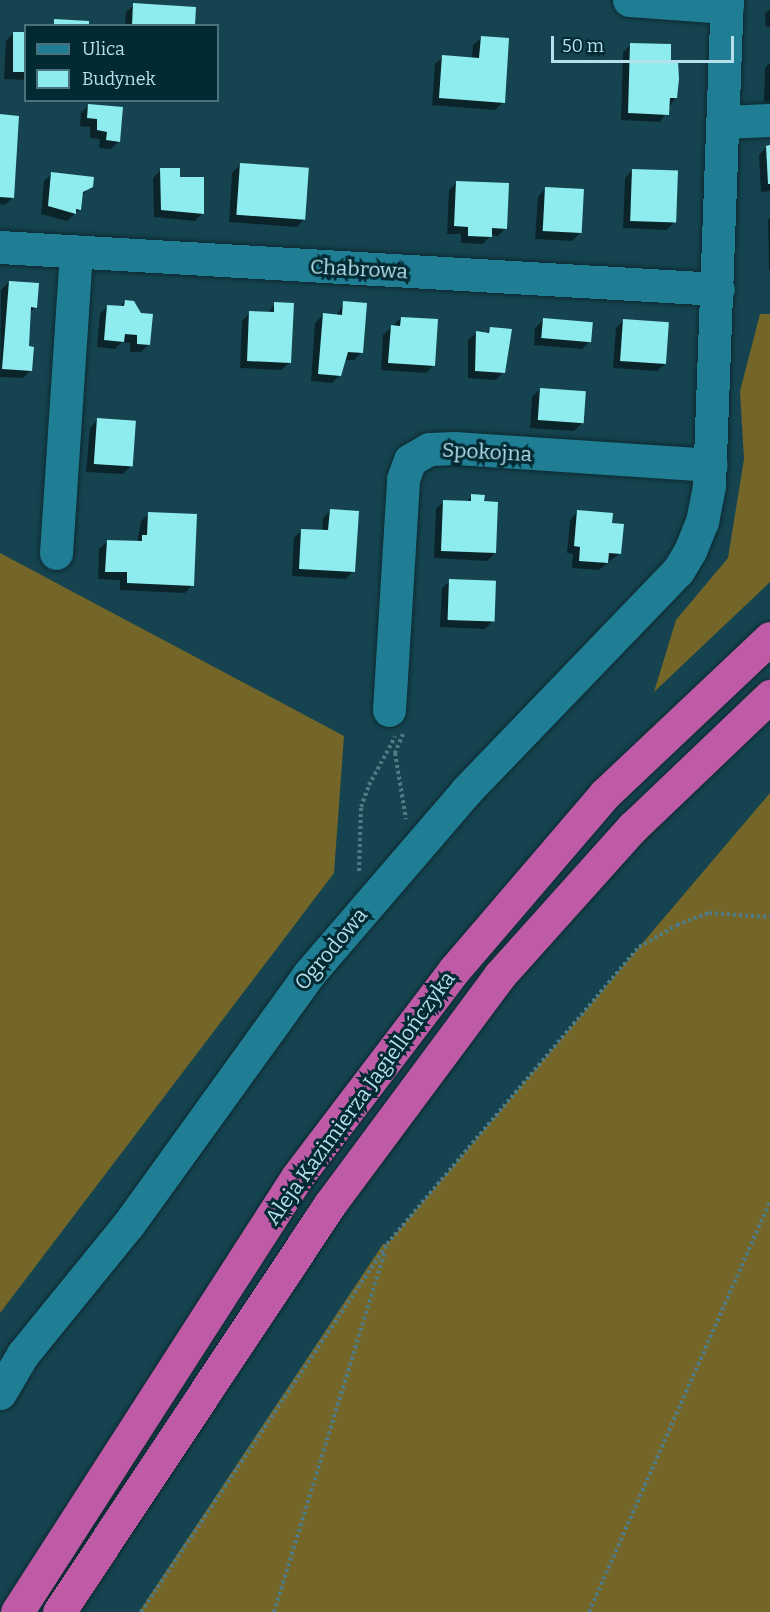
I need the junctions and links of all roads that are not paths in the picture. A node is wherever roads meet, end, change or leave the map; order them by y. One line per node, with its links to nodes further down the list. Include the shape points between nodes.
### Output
1 (629, 0): 2 (street)
2 (727, 3): 4 (street)
3 (770, 120): 4 (street)
4 (723, 122): 7 (street)
5 (0, 247): 6 (street, Chabrowa)
6 (76, 252): 7 (street, Chabrowa); 9 (street)
7 (718, 289): 8 (street)
8 (710, 465): 12 (street, Spokojna, via 455,448 429,449 410,460 403,479); 13 (street, Ogrodowa, via 706,503 697,535 678,571 466,791 308,975 128,1225 23,1354)
9 (56, 553)
10 (770, 638): 14 (highway, Aleja Kazimierza Jagiellończyka, via 605,795 455,969 297,1178)
11 (770, 696): 15 (highway, Aleja Kazimierza Jagiellończyka, via 633,827 500,975 330,1204)
12 (398, 723)
13 (0, 1393)
14 (17, 1612)
15 (59, 1612)

